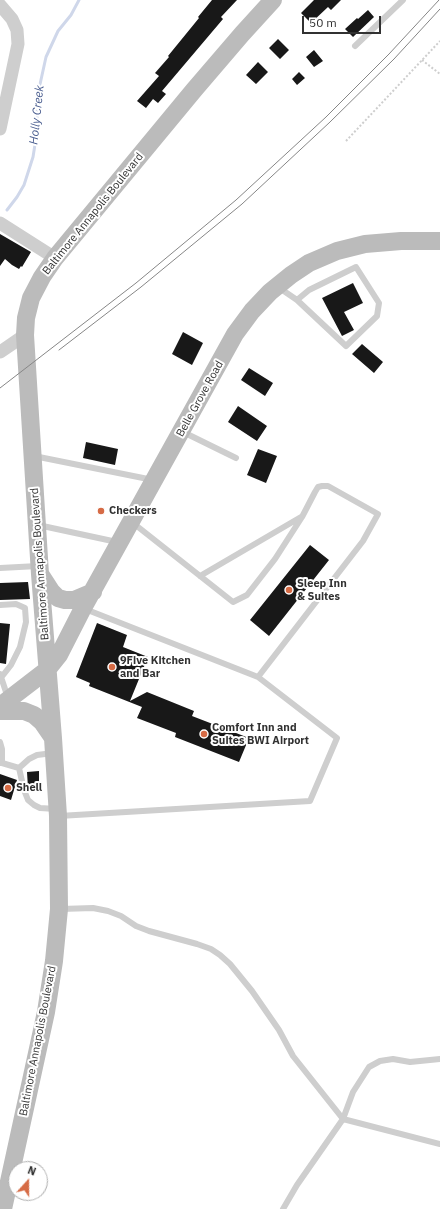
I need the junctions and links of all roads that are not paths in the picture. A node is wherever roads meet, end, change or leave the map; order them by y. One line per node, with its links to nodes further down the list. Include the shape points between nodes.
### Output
1 (273, 0): 8 (main road, Baltimore Annapolis Boulevard, via 194,90)
2 (403, 0): 4 (lane)
3 (0, 5): 5 (street, via 12,19 17,30 18,44)
4 (355, 46)
5 (0, 129)
6 (0, 223): 8 (street)
7 (440, 241): 9 (main road, Belle Grove Road, via 365,244 337,251 291,274)
8 (55, 258): 11 (main road, Baltimore Annapolis Boulevard, via 31,298)
9 (276, 287): 10 (lane); 13 (main road, Belle Grove Road, via 252,311 235,334)
10 (297, 300): 10 (lane, via 346,346 377,316 379,303 356,267 309,290)
11 (25, 335): 12 (street); 14 (main road, Baltimore Annapolis Boulevard)
12 (0, 352)
13 (182, 431): 15 (lane); 16 (main road, Belle Grove Road)
14 (33, 456): 16 (lane); 19 (main road, Baltimore Annapolis Boulevard)
15 (236, 458)
16 (155, 480): 18 (main road, Belle Grove Road)
17 (302, 517): 23 (lane); 23 (lane, via 248,595 233,602); 30 (lane, via 314,492 322,486 328,486 378,514 363,541)
18 (132, 522): 20 (main road, Belle Grove Road); 23 (lane)
19 (37, 524): 20 (lane); 22 (main road, Baltimore Annapolis Boulevard)
20 (120, 543): 24 (main road, Belle Grove Road)
21 (0, 568): 22 (lane)
22 (40, 570): 24 (main road, via 51,592 58,598 74,600); 26 (main road, Baltimore Annapolis Boulevard)
23 (200, 576)
24 (93, 592): 27 (main road, Belle Grove Road)
25 (0, 605): 26 (lane)
26 (34, 607): 28 (main road, Baltimore Annapolis Boulevard); 29 (lane, via 26,622 20,647 11,666)
27 (83, 608): 28 (main road, Belle Grove Road, via 59,655); 30 (lane)
28 (47, 670): 31 (main road, Belle Grove Road); 33 (main road, Baltimore Annapolis Boulevard)
29 (1, 677): 31 (lane)
30 (258, 677): 36 (lane, via 337,738 310,801)
31 (3, 705): 33 (main road, via 34,715 42,722)
32 (0, 742): 34 (lane)
33 (54, 746): 35 (lane, via 29,759); 36 (main road, Baltimore Annapolis Boulevard)
34 (1, 763): 35 (lane)
35 (19, 768): 36 (lane, via 28,800 34,806)
36 (58, 813): 37 (main road, Baltimore Annapolis Boulevard)
37 (59, 909): 39 (lane, via 93,908 108,911 149,932 197,944 220,955 252,991 279,1030 293,1056); 41 (main road, Baltimore Annapolis Boulevard, via 46,1012)
38 (440, 1059): 39 (lane, via 410,1062 394,1059 380,1061 369,1067 353,1092)
39 (343, 1119): 40 (lane); 42 (lane)
40 (440, 1144)
41 (3, 1209)
42 (283, 1209)

